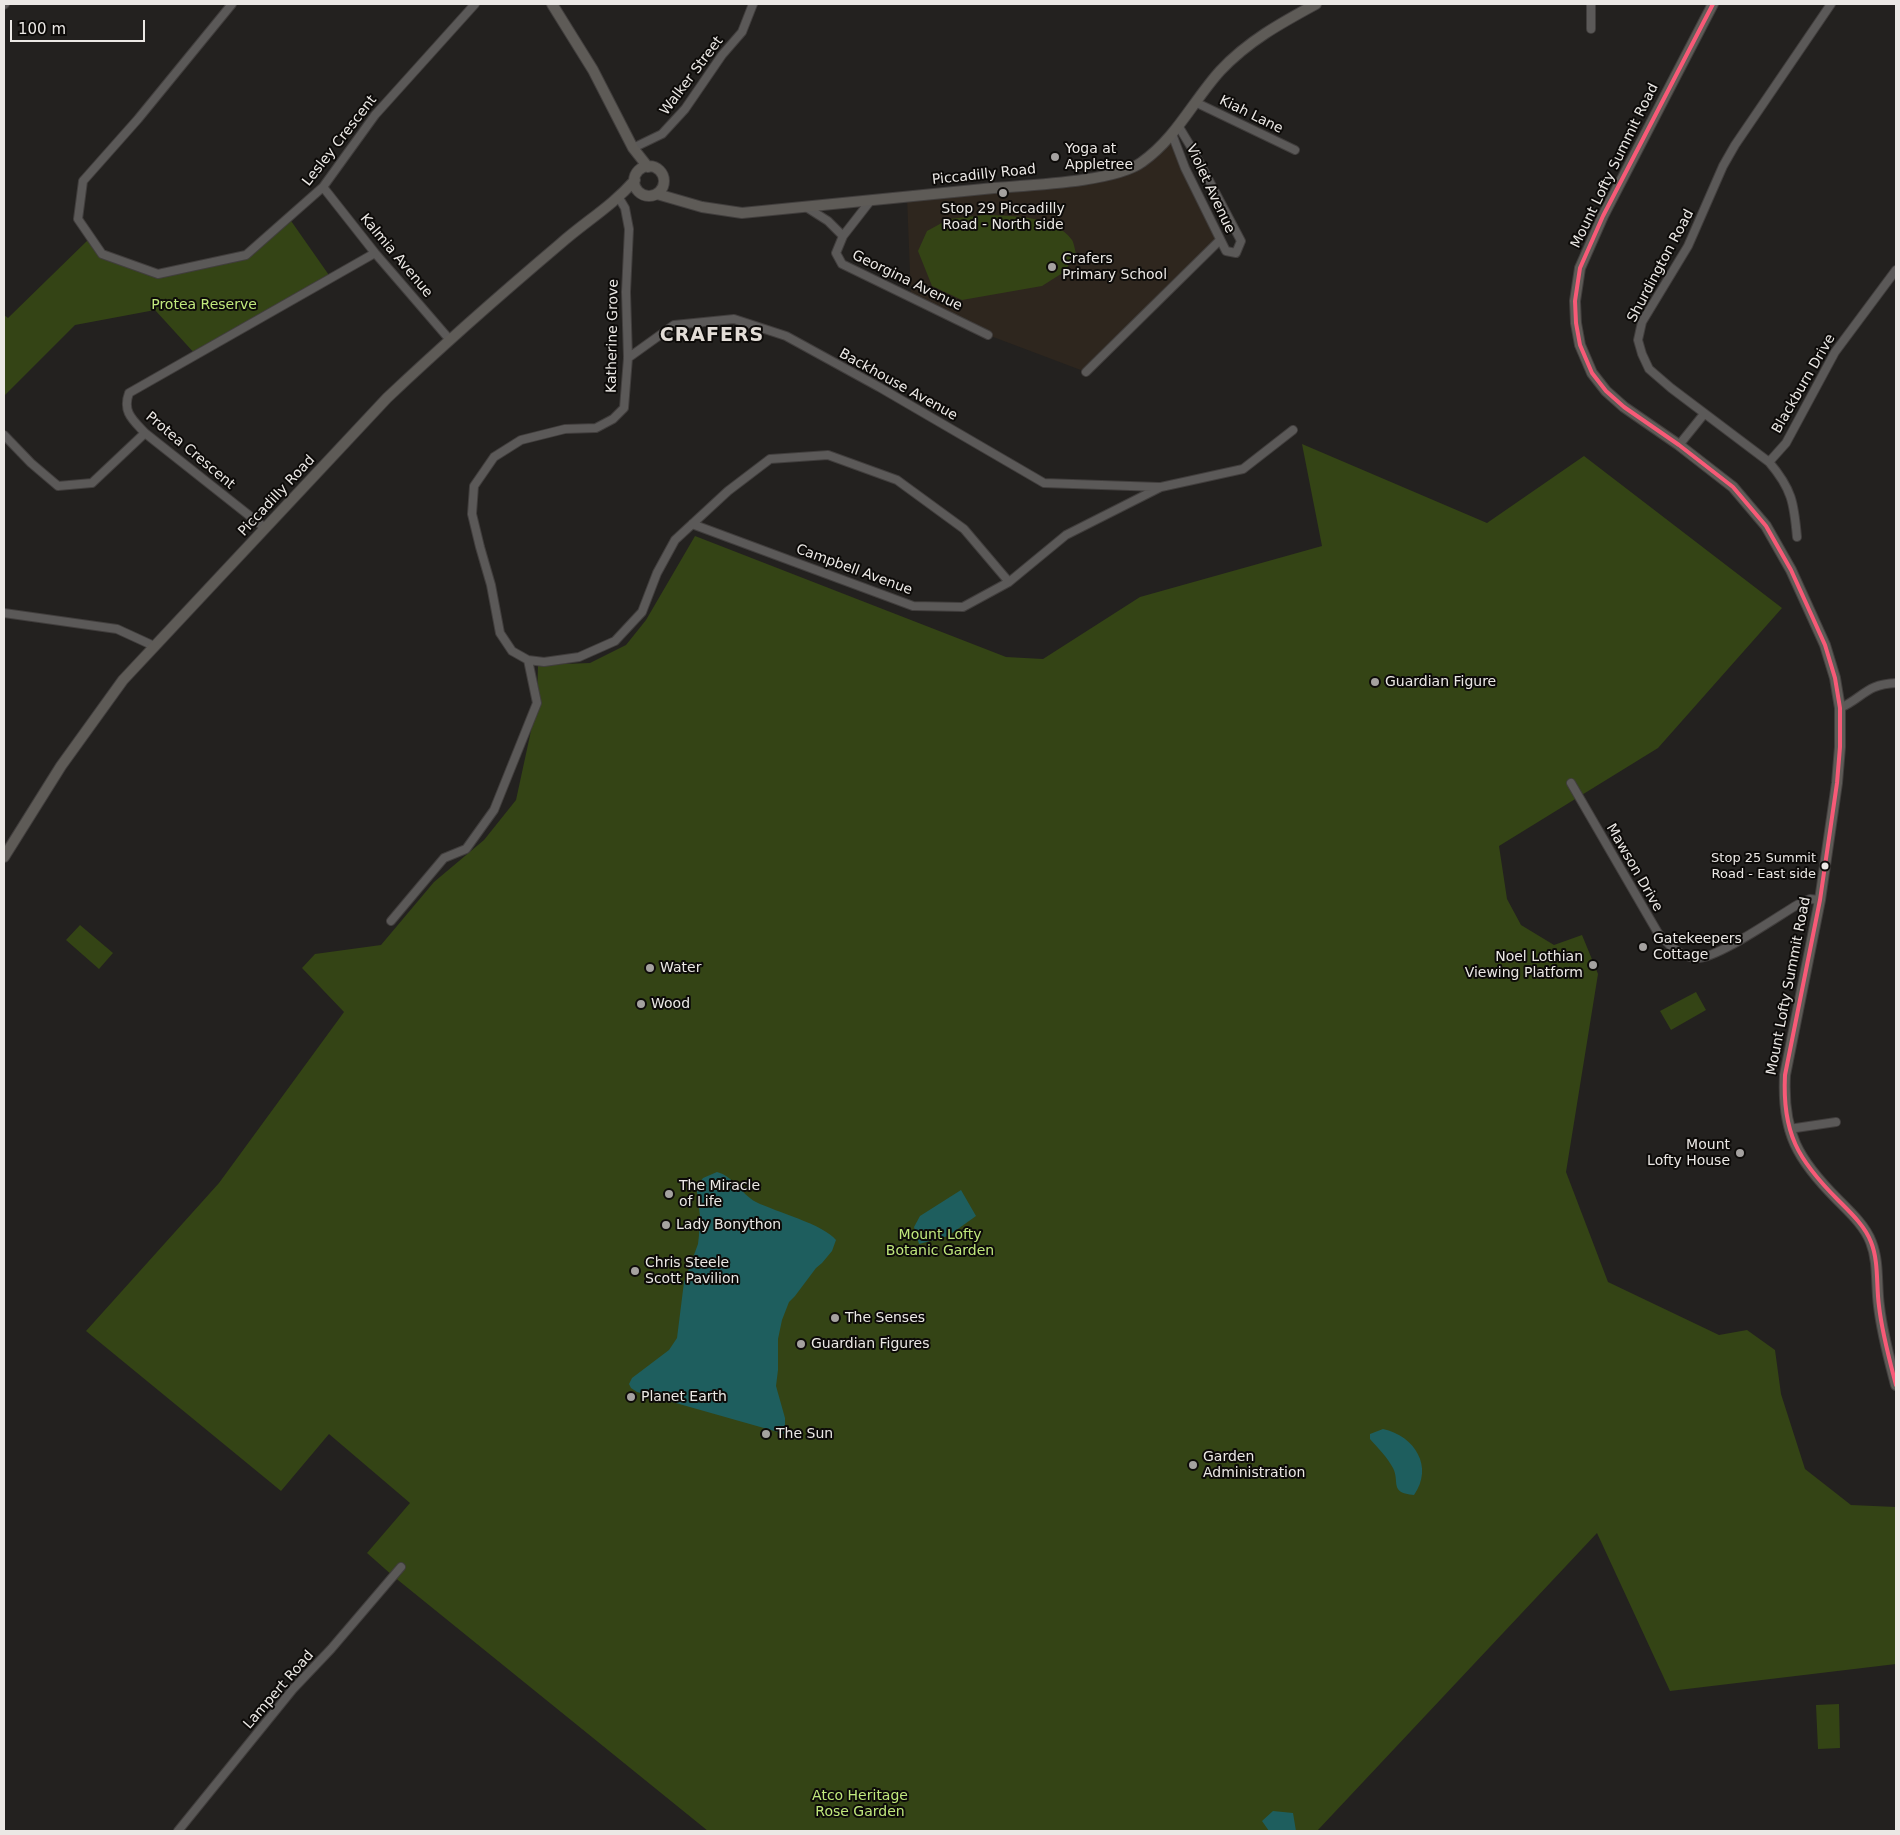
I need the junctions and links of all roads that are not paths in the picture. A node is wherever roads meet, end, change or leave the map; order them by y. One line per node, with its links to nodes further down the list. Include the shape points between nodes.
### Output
1 (232, 4): 17 (street, Lesley Crescent, via 83,182 78,219 102,254 158,274 246,255)
2 (475, 4): 17 (street, Lesley Crescent, via 375,115)
3 (552, 4): 12 (main road, via 593,70)
4 (753, 4): 12 (street, Walker Street, via 742,32 684,109 662,134)
5 (1312, 4): 10 (main road, Piccadilly Road, via 1240,50)
6 (1591, 4): 9 (street)
7 (1713, 4): 35 (main road, Mount Lofty Summit Road, via 1603,216 1580,268 1575,301 1580,345 1592,373 1624,407)
8 (1832, 4): 31 (street, Shurdington Road, via 1735,145 1688,246 1642,322 1638,340 1649,369)
9 (1591, 29)
10 (1197, 102): 11 (main road, Piccadilly Road); 13 (street, Kiah Lane)
11 (1175, 131): 20 (main road, Piccadilly Road, via 1141,164 1107,176); 24 (street, Violet Avenue, via 1185,168); 24 (street, Violet Avenue, via 1194,152 1241,241 1236,253 1226,251)
12 (633, 148): 14 (main road); 15 (main road)
13 (1295, 150)
14 (648, 166): 15 (main road, via 639,170); 16 (main road, via 662,174)
15 (635, 178): 18 (main road, via 637,190); 19 (main road, Piccadilly Road)
16 (664, 185): 18 (main road); 21 (main road)
17 (324, 188): 25 (street, Kalmia Avenue)
18 (652, 195): 19 (main road, Piccadilly Road); 21 (main road, Piccadilly Road)
19 (619, 198): 28 (main road, Piccadilly Road, via 562,242); 29 (street, Katherine Grove, via 625,208 629,229 626,292)
20 (871, 200): 22 (main road, Piccadilly Road); 23 (street, Georgina Avenue)
21 (679, 201): 22 (main road, Piccadilly Road, via 742,213)
22 (806, 206): 23 (street, Georgina Avenue)
23 (843, 236): 27 (street, Georgina Avenue, via 836,253 842,264)
24 (1220, 240): 30 (street)
25 (376, 253): 28 (street, Kalmia Avenue); 33 (street, Protea Crescent, via 129,393 126,402 129,416)
26 (1896, 270): 36 (street, Blackburn Drive, via 1834,352 1786,443)
27 (988, 335)
28 (450, 340): 39 (main road, Piccadilly Road, via 387,398)
29 (628, 358): 37 (street, Backhouse Avenue, via 674,326 734,319 786,336 1044,483); 44 (street, Katherine Grove, via 624,408 613,419 596,428 565,429 521,440 494,458 474,486 472,514 500,633 512,651)
30 (1086, 372)
31 (1704, 414): 35 (street); 36 (street, Shurdington Road)
32 (1293, 430): 37 (street, Campbell Avenue, via 1243,469)
33 (145, 433): 34 (street, via 92,483 58,486); 39 (street, Protea Crescent)
34 (4, 435)
35 (1679, 444): 46 (main road, Mount Lofty Summit Road, via 1733,486 1766,526 1791,570 1825,645)
36 (1769, 462): 40 (street, Shurdington Road, via 1787,485 1793,500)
37 (1161, 487): 41 (street, Campbell Avenue, via 1066,535)
38 (692, 524): 41 (street, Campbell Avenue, via 913,606 963,607); 41 (street, via 770,459 828,455 897,480 964,528); 44 (street, via 675,540 657,573 642,612 615,641 579,657 544,662)
39 (265, 528): 43 (main road, Piccadilly Road)
40 (1797, 537)
41 (1009, 582)
42 (4, 613): 43 (street, via 117,629)
43 (154, 646): 48 (main road, Piccadilly Road, via 123,680 61,766)
44 (528, 660): 50 (street, via 537,703 494,810 466,848 444,858)
45 (1896, 683): 46 (street, via 1882,684)
46 (1840, 708): 49 (main road, Mount Lofty Summit Road, via 1837,783)
47 (1571, 784): 49 (street, Mawson Drive, via 1658,933 1673,949 1687,956 1706,958 1721,952 1810,898)
48 (4, 858)
49 (1820, 900): 52 (main road, Mount Lofty Summit Road, via 1785,1075 1784,1100)
50 (391, 921)
51 (1836, 1122): 52 (street)
52 (1789, 1130): 53 (main road, Mount Lofty Summit Road, via 1803,1160 1870,1239 1876,1254 1882,1332)
53 (1896, 1384)
54 (401, 1567): 55 (street, Lampert Road, via 331,1650 293,1689)
55 (178, 1831)

